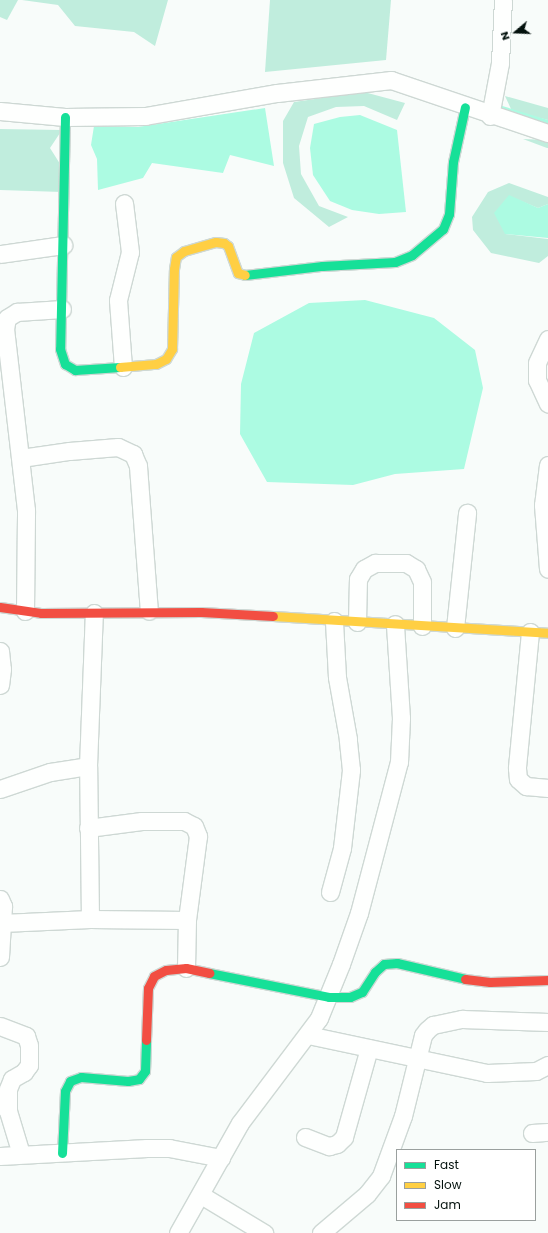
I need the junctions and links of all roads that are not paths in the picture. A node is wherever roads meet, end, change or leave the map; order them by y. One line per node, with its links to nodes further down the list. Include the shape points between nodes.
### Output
1 (503, 0): 4 (street, via 500,63)
2 (465, 107): 4 (street); 5 (street, via 391,80 277,92 145,116); 12 (street, via 453,162 449,214 443,229 412,255 395,262 322,266 252,276 238,273 228,246 224,243 216,242 184,252 176,258 174,269 172,349 166,359 156,364)
3 (0, 111): 5 (street)
4 (490, 116): 6 (street)
5 (65, 117): 8 (street)
6 (548, 133)
7 (124, 203): 12 (street, via 130,252 118,300)
8 (63, 245): 9 (street); 10 (street)
9 (0, 254)
10 (62, 309): 12 (street, via 60,349 65,364 75,370); 14 (street, via 17,312 8,318 5,329)
11 (548, 339): 13 (street, via 537,363 537,380)
12 (122, 367)
13 (548, 404)
14 (21, 458): 19 (street, via 26,510); 20 (street, via 118,447 133,454 138,466)
15 (548, 465): 17 (street, via 543,505)
16 (467, 514): 26 (street)
17 (548, 569)
18 (0, 607): 19 (street)
19 (24, 611): 21 (street)
20 (149, 611): 21 (street); 22 (street)
21 (94, 613): 31 (street)
22 (334, 621): 23 (street); 35 (street, via 337,677 351,770 342,848)
23 (357, 622): 24 (street); 25 (street, via 358,579 364,568 375,563 406,563 416,569 422,582)
24 (395, 624): 25 (street); 43 (street, via 401,718 399,762 358,914)
25 (422, 626): 26 (street)
26 (455, 628): 27 (street)
27 (530, 632): 28 (street); 32 (street, via 518,779 526,786)
28 (548, 633)
29 (0, 651): 30 (street)
30 (0, 685)
31 (88, 766): 33 (street, via 50,772); 34 (street)
32 (548, 788)
33 (0, 789)
34 (88, 828): 37 (street); 38 (street, via 142,821 184,821 194,826 198,836)
35 (330, 892)
36 (0, 899): 39 (street, via 3,906)
37 (90, 919): 38 (street); 39 (street)
38 (187, 920): 41 (street)
39 (2, 923): 40 (street)
40 (0, 957)
41 (186, 968): 43 (street); 52 (street, via 166,970 154,976 148,988 145,1071 139,1079 128,1081 81,1077 70,1081 65,1091)
42 (548, 980): 43 (street, via 490,982 462,979 396,963 384,964 375,972 362,992 350,997)
43 (329, 997): 46 (street)
44 (548, 1022): 48 (street, via 462,1019 433,1025 423,1035)
45 (0, 1026): 50 (street, via 26,1036 30,1045 29,1065 24,1072 12,1079)
46 (308, 1035): 47 (street); 55 (street, via 240,1123)
47 (369, 1048): 48 (street); 51 (street, via 344,1137 337,1144 328,1146)
48 (418, 1060): 49 (street, via 452,1063 469,1070 487,1073 536,1071); 59 (street, via 381,1176 367,1194)
49 (548, 1065)
50 (4, 1105): 53 (street)
51 (304, 1137)
52 (62, 1153): 53 (street); 55 (street, via 169,1148)
53 (21, 1154): 54 (street)
54 (0, 1156)
55 (221, 1158): 56 (street)
56 (201, 1195): 57 (street); 58 (street)
57 (178, 1233)
58 (264, 1233)
59 (321, 1233)

